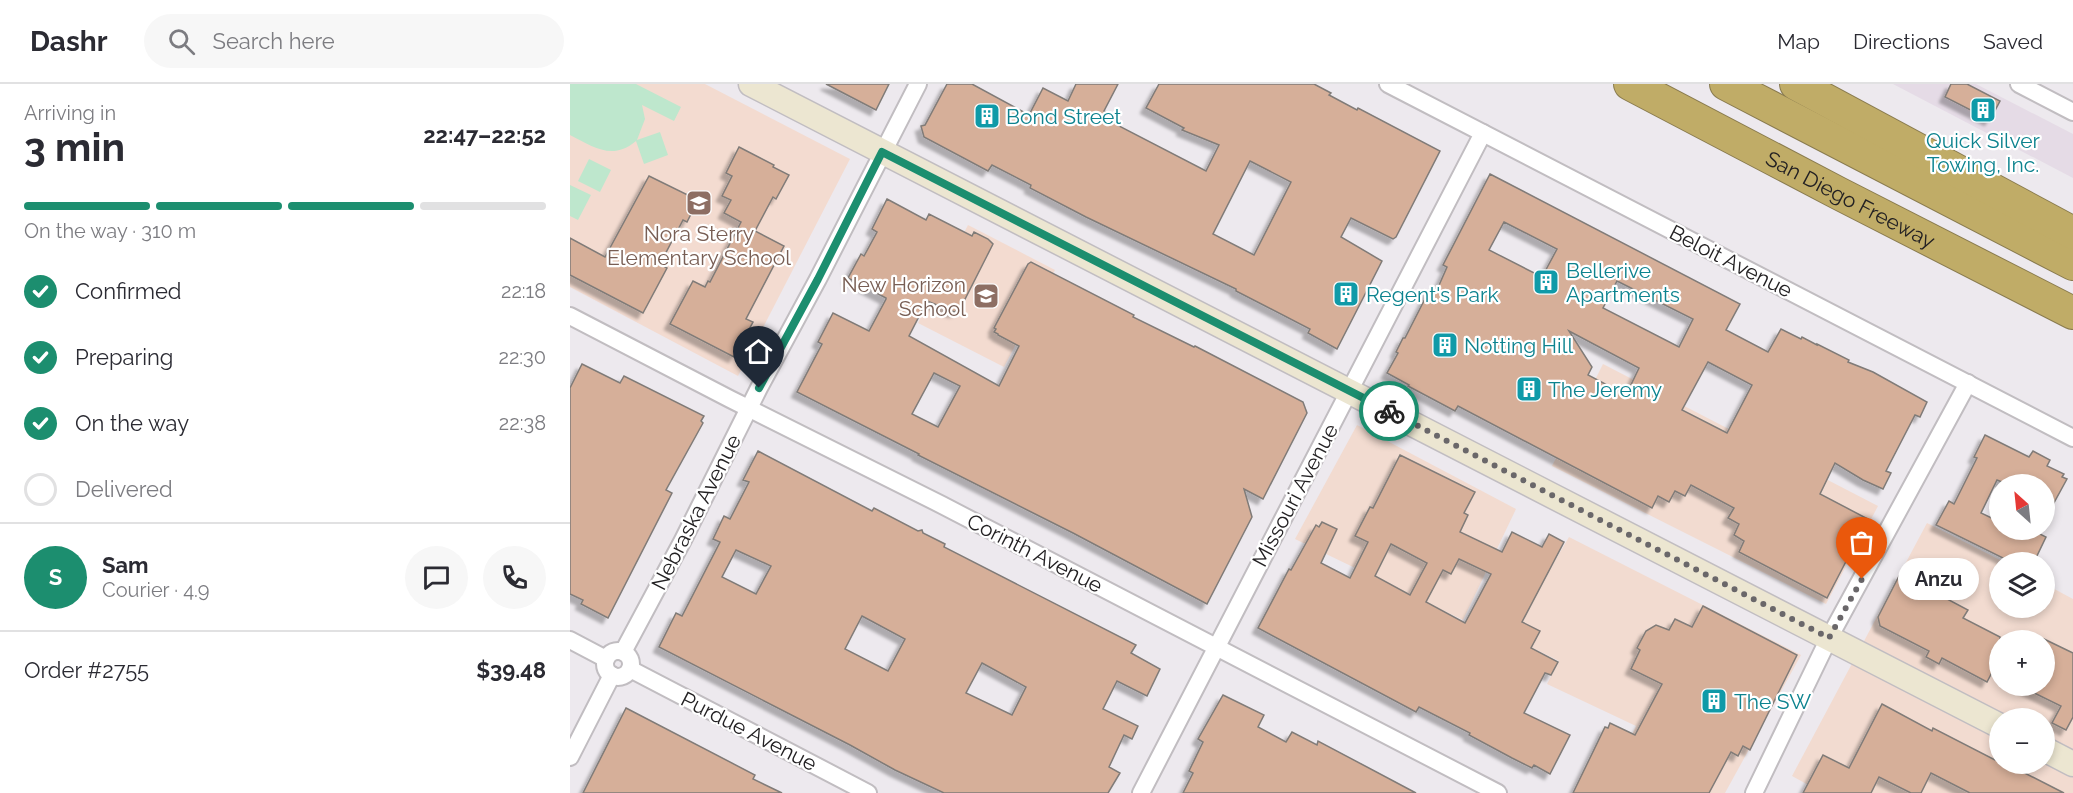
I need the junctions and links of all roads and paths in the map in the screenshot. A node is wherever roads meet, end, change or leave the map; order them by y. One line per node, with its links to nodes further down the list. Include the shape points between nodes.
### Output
1 (752, 84): 11 (street)
2 (918, 84): 11 (street, Nebraska Avenue)
3 (1388, 84): 10 (street, Beloit Avenue)
4 (1630, 84): 15 (highway, San Diego Freeway)
5 (1670, 84): 14 (highway)
6 (1726, 84): 13 (highway)
7 (1796, 84): 12 (highway)
8 (2019, 84): 9 (street)
9 (2073, 112)
10 (1483, 133): 17 (street, Beloit Avenue); 18 (street, Missouri Avenue)
11 (882, 152): 18 (street); 19 (street, Nebraska Avenue)
12 (2073, 232)
13 (2073, 264)
14 (2073, 293)
15 (2073, 314)
16 (570, 316): 19 (street, Corinth Avenue)
17 (1968, 383): 20 (street, Beloit Avenue); 21 (street)
18 (1350, 391): 21 (street); 23 (street, Missouri Avenue)
19 (749, 408): 23 (street, Corinth Avenue); 24 (street, Nebraska Avenue)
20 (2073, 438)
21 (1829, 638): 28 (street); 35 (street)
22 (570, 640): 25 (street)
23 (1216, 647): 33 (street, Missouri Avenue); 34 (street, Corinth Avenue)
24 (623, 652): 25 (street, via 612,653); 26 (street, via 630,659)
25 (606, 659): 27 (street, via 606,668)
26 (630, 669): 27 (street, via 623,676); 32 (street, Purdue Avenue)
27 (612, 675): 30 (street)
28 (1989, 720)
29 (2055, 755): 31 (street)
30 (570, 757)
31 (2073, 764)
32 (868, 793)
33 (1140, 793)
34 (1498, 793)
35 (1754, 793)

